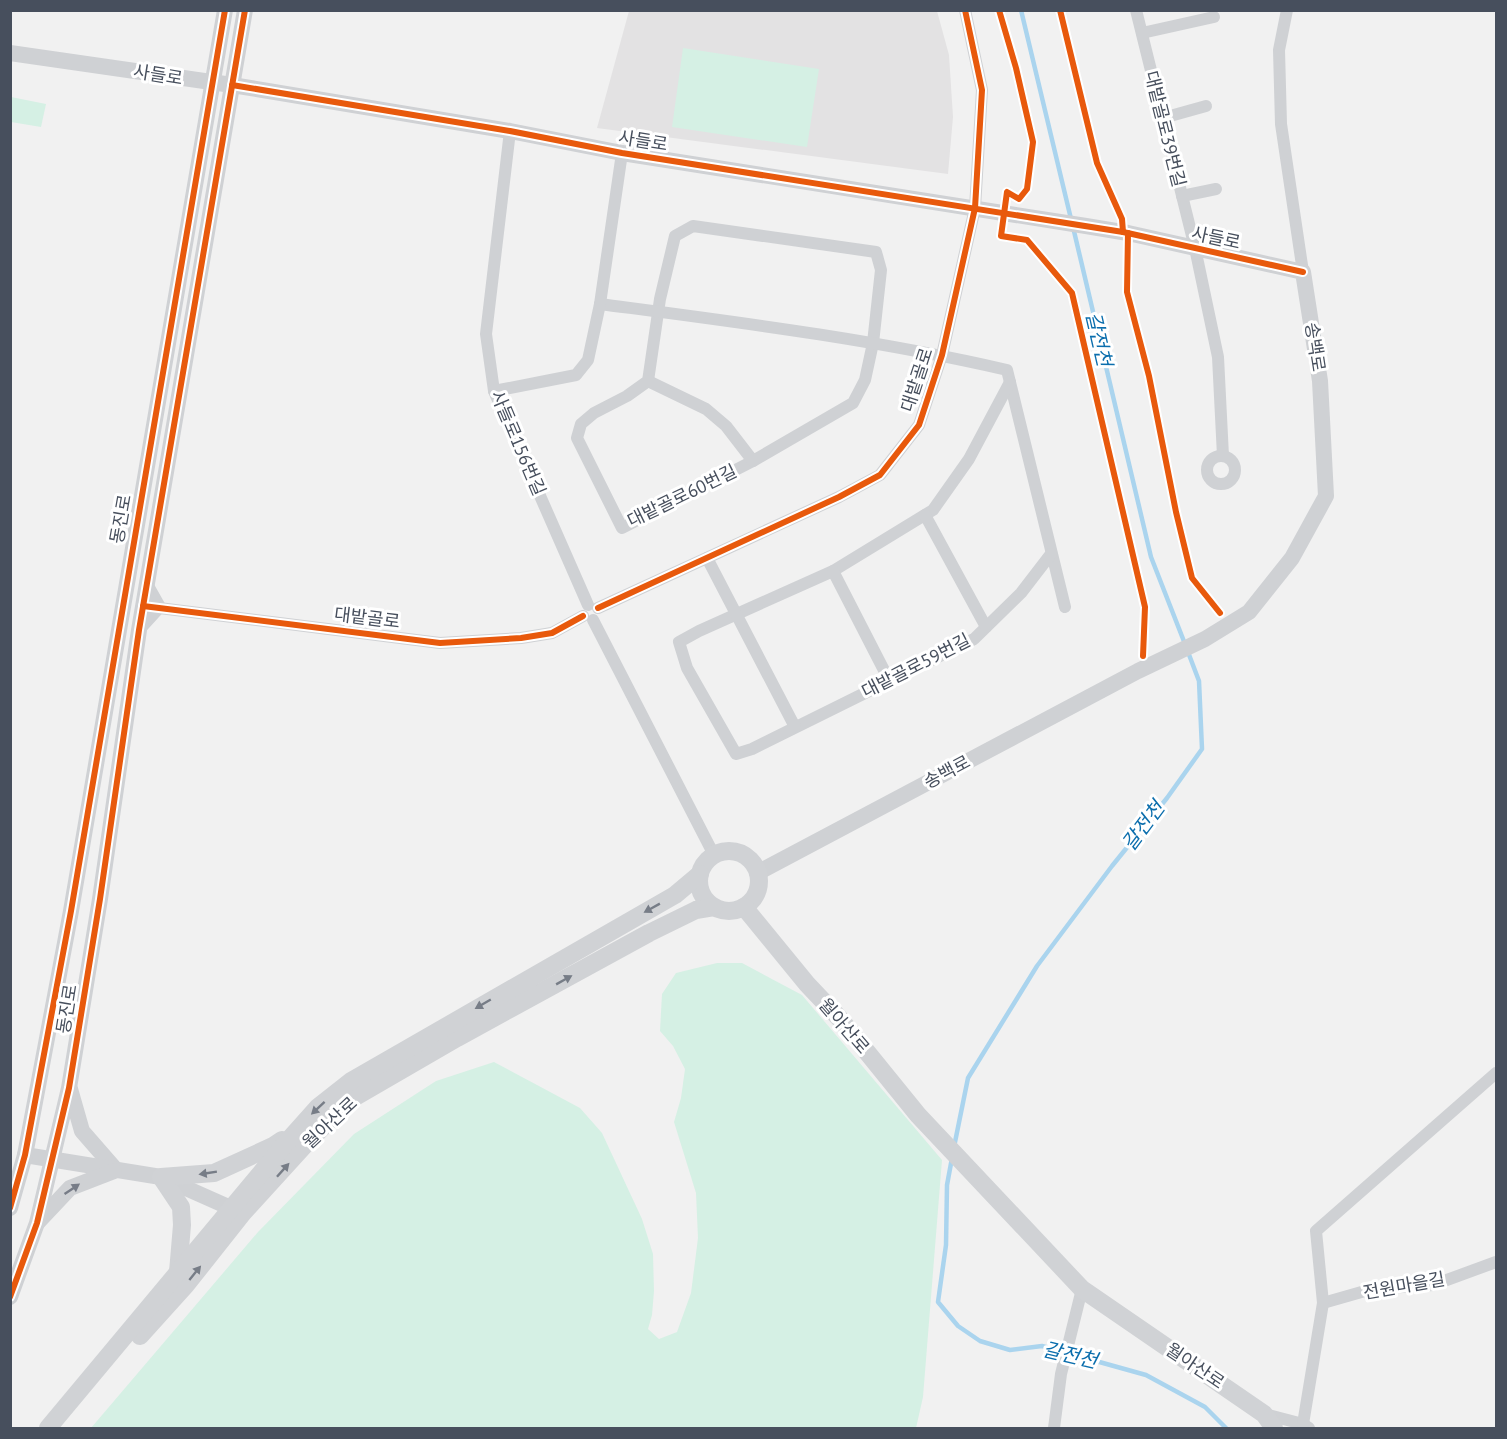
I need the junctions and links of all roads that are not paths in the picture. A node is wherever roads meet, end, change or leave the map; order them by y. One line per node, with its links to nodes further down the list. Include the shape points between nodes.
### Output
1 (225, 10): 9 (street, 동진로)
2 (245, 10): 11 (street, 동진로)
3 (965, 10): 20 (street, 대밭골로, via 982,90)
4 (1136, 10): 7 (street, 대밭골로39번길)
5 (1287, 10): 22 (street, 송백로, via 1279,50 1281,124)
6 (1214, 17): 7 (street)
7 (1142, 33): 15 (street, 대밭골로39번길)
8 (10, 53): 10 (street, 사들로)
9 (216, 66): 10 (street); 12 (street, 동진로)
10 (195, 81): 12 (street, 사들로); 13 (street)
11 (237, 81): 12 (street, 사들로); 16 (street, 사들로); 36 (street, 동진로, via 229,102)
12 (212, 83): 13 (street, 동진로)
13 (209, 102): 54 (street, 동진로, via 71,911)
14 (1206, 106): 15 (street)
15 (1163, 118): 19 (street, 대밭골로39번길)
16 (510, 131): 17 (street, 사들로); 29 (street, 사들로156번길, via 486,334)
17 (622, 153): 20 (street, 사들로); 23 (street)
18 (1216, 189): 19 (street)
19 (1182, 196): 21 (street, 대밭골로39번길)
20 (975, 208): 21 (street, 사들로, via 1124,232); 26 (street, 대밭골로)
21 (1195, 248): 22 (street, 사들로); 30 (street, 사들로, via 1218,357)
22 (1303, 272): 47 (street, 송백로, via 1320,381 1326,496 1292,558 1249,612 1205,639)
23 (600, 304): 24 (street); 29 (street, via 588,360 576,375)
24 (658, 312): 25 (street); 25 (street, 대밭골로60번길, via 675,236 693,226 876,252 881,270); 27 (street, 대밭골로60번길)
25 (873, 343): 26 (street); 31 (street, 대밭골로60번길, via 865,380 853,403)
26 (942, 355): 28 (street, via 1007,370); 34 (street, 대밭골로, via 919,425 880,475)
27 (648, 381): 31 (street, via 706,409 726,426); 31 (street, 대밭골로60번길, via 594,413 581,424 577,438 622,528)
28 (1010, 382): 32 (street, via 969,459 933,510); 33 (street)
29 (494, 391): 40 (street, 사들로156번길)
30 (1223, 456)
31 (753, 461)
32 (925, 515): 35 (street); 42 (street)
33 (1051, 554): 39 (street); 42 (street, 대밭골로59번길, via 1021,593)
34 (707, 558): 40 (street, 대밭골로); 41 (street)
35 (833, 571): 41 (street); 44 (street)
36 (147, 584): 37 (street, 동진로); 38 (street)
37 (143, 606): 38 (street, 대밭골로); 43 (street, 동진로)
38 (160, 607): 40 (street, 대밭골로, via 440,643 552,633); 43 (street)
39 (1065, 607)
40 (591, 612): 46 (street, 사들로156번길)
41 (735, 614): 45 (street); 45 (street, 대밭골로59번길, via 679,642 687,668 736,754)
42 (986, 627): 44 (street, 대밭골로59번길, via 975,639)
43 (139, 630): 52 (street, 동진로)
44 (889, 680): 45 (street, 대밭골로59번길)
45 (795, 727)
46 (714, 855): 47 (main road, via 743,855); 48 (main road)
47 (757, 873): 50 (main road, via 754,896)
48 (700, 874): 49 (main road, via 700,889); 53 (main road, one-way to 53, via 675,895 351,1081)
49 (714, 907): 50 (main road, via 729,911); 59 (main road, 월아산로, one-way to 49, via 350,1100 649,933 696,910)
50 (744, 907): 63 (main road, 월아산로, via 918,1115)
51 (1497, 1073): 65 (street, via 1316,1231)
52 (69, 1088): 55 (street, 동진로); 56 (street, via 82,1131)
53 (298, 1129): 57 (main road, one-way to 57, via 273,1146 214,1173); 59 (main road)
54 (25, 1155): 55 (street); 58 (street, 동진로)
55 (51, 1159): 56 (street); 60 (street, 동진로)
56 (116, 1170): 57 (street); 60 (street, one-way to 56, via 70,1188)
57 (161, 1178): 59 (street); 62 (main road, via 181,1207)
58 (10, 1208)
59 (238, 1210): 62 (main road); 69 (main road, 월아산로, one-way to 59, via 186,1285)
60 (37, 1223): 64 (street, 동진로)
61 (1497, 1262): 65 (street, 전원마을길, via 1433,1285 1372,1289)
62 (178, 1272): 68 (main road)
63 (1082, 1289): 66 (main road, 월아산로); 70 (street, via 1061,1374)
64 (10, 1297)
65 (1323, 1303): 67 (street)
66 (1269, 1421): 67 (street)
67 (1306, 1426)
68 (48, 1428)
69 (61, 1428)
70 (1054, 1428)

